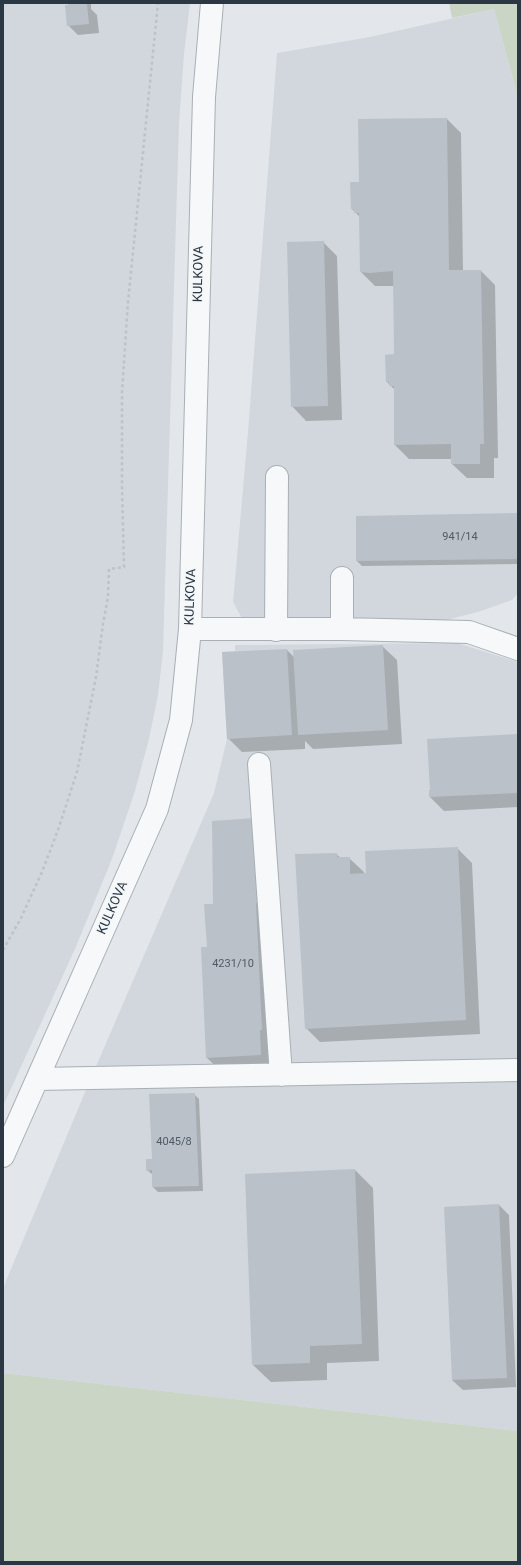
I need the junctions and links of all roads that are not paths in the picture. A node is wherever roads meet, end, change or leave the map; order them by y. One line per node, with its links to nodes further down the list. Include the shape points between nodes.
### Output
1 (212, 3): 4 (street, KULKOVA, via 204,97)
2 (277, 477): 6 (street)
3 (342, 578): 5 (street)
4 (190, 629): 6 (street); 11 (street, KULKOVA, via 181,720 157,809)
5 (342, 629): 6 (street); 7 (street, via 469,632)
6 (276, 630)
7 (518, 649)
8 (259, 764): 10 (street)
9 (518, 1070): 10 (street)
10 (281, 1074): 11 (street)
11 (38, 1079): 12 (street, KULKOVA)
12 (3, 1156)

